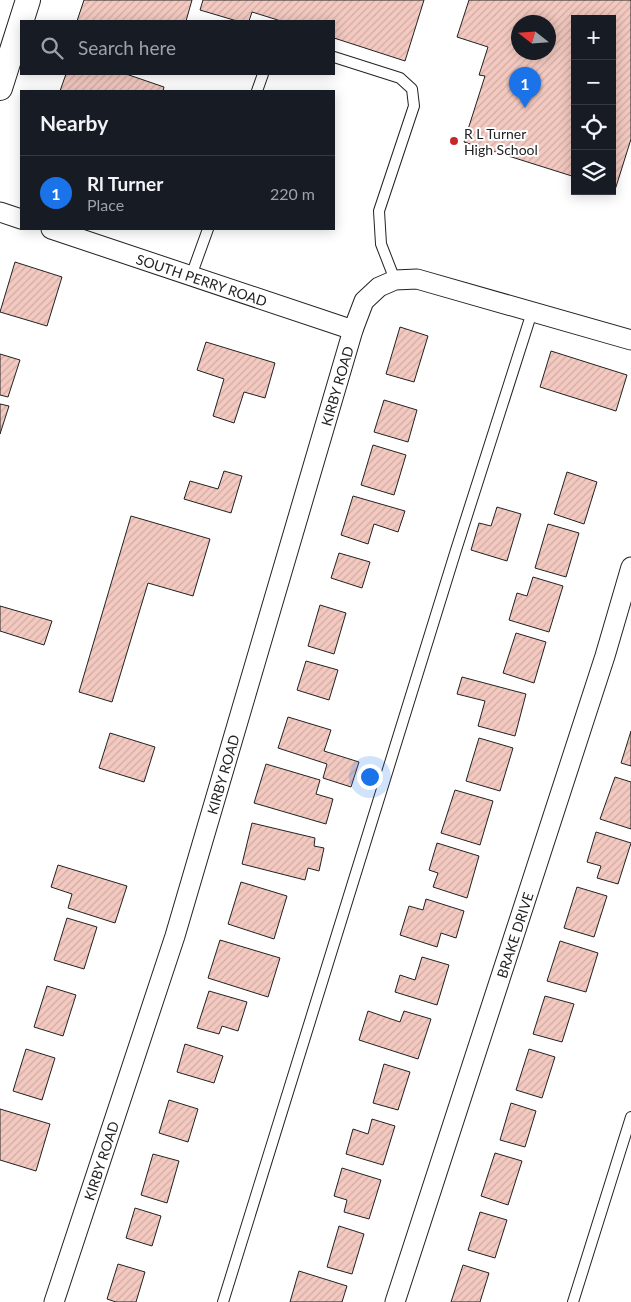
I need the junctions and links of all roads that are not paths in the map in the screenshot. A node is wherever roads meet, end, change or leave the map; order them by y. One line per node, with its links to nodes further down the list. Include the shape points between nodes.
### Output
1 (28, 0): 2 (street)
2 (22, 20)
3 (20, 25): 6 (street)
4 (335, 57): 13 (lane, via 400,78 412,89 414,106 379,211 381,244)
5 (263, 75): 7 (lane)
6 (0, 88)
7 (257, 90)
8 (0, 212): 9 (street)
9 (20, 219)
10 (54, 230): 12 (street, SOUTH PERRY ROAD)
11 (208, 230): 12 (lane)
12 (191, 276): 15 (street, SOUTH PERRY ROAD)
13 (395, 280): 14 (street, KIRBY ROAD, via 417,279); 15 (street, KIRBY ROAD, via 379,287 364,301)
14 (532, 312): 16 (street); 20 (lane)
15 (353, 330): 19 (street, KIRBY ROAD, via 175,936)
16 (631, 340)
17 (631, 567): 21 (street, BRAKE DRIVE)
18 (631, 1117): 22 (lane)
19 (54, 1302)
20 (223, 1302)
21 (395, 1302)
22 (573, 1302)

